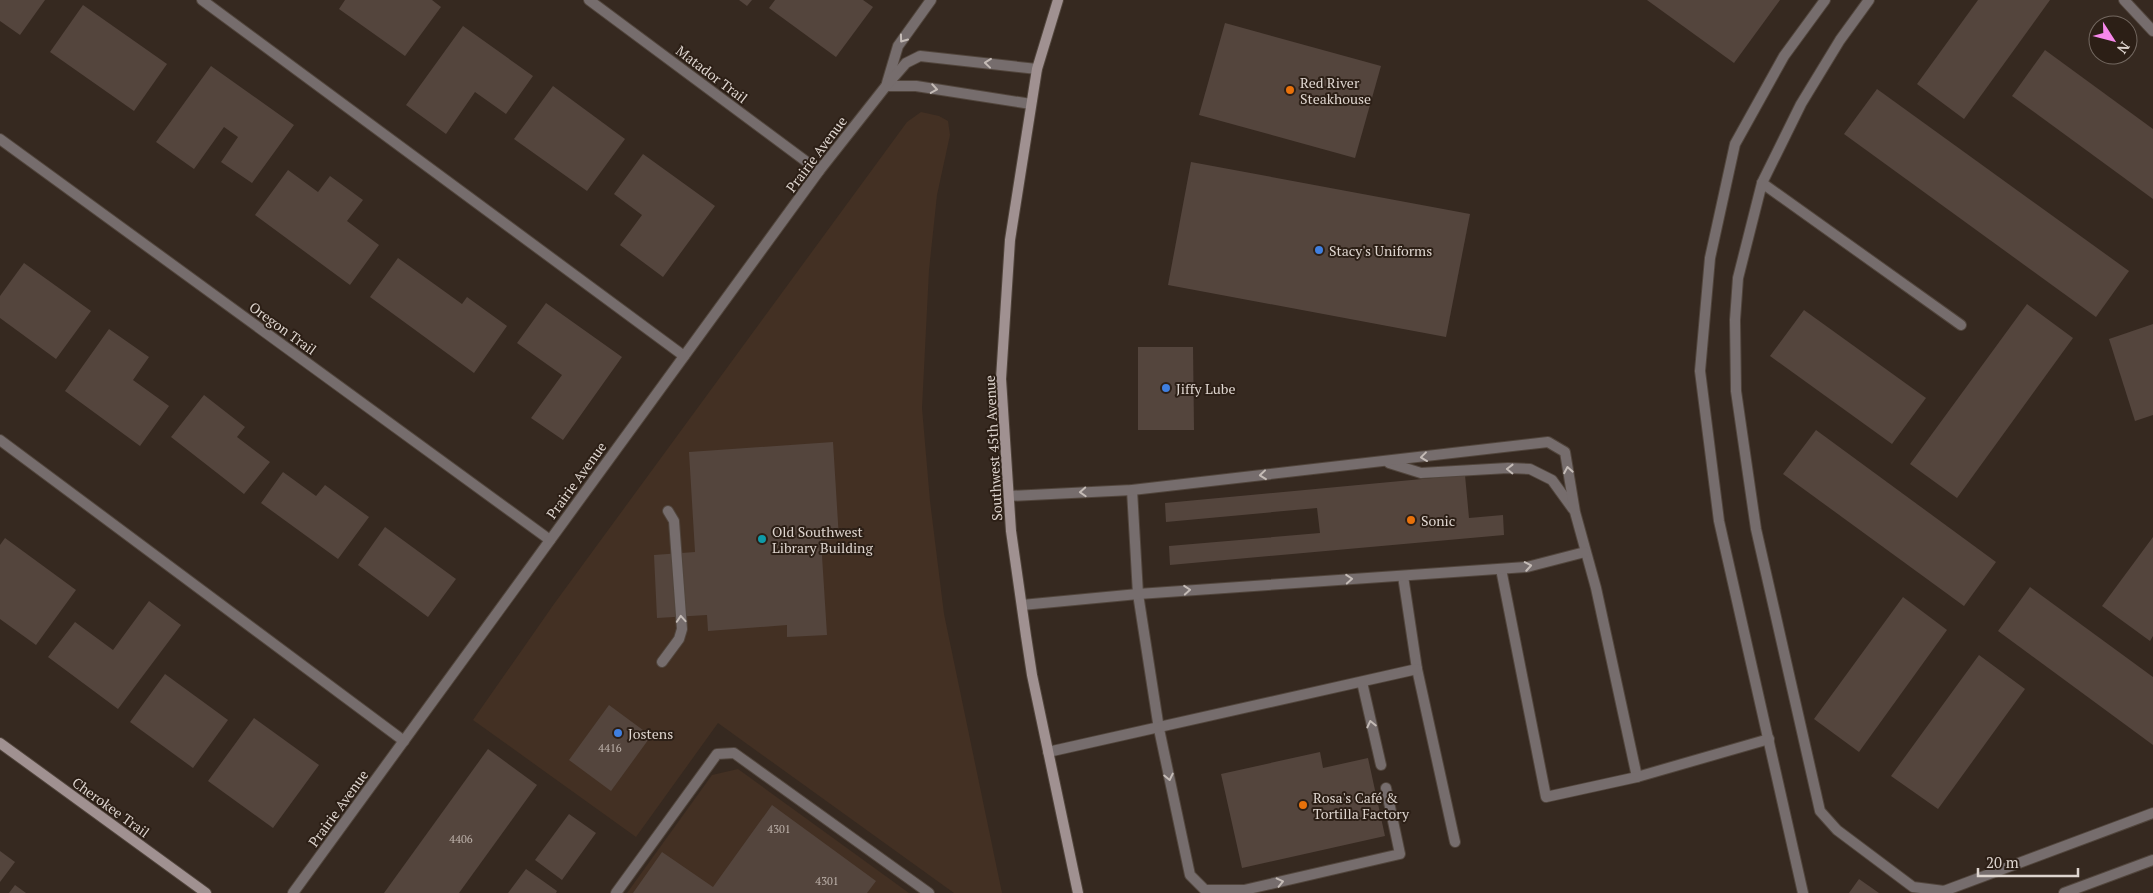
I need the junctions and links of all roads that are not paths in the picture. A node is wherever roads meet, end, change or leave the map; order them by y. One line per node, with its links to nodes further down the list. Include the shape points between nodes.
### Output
1 (202, 0): 16 (street)
2 (589, 0): 13 (street, Matador Trail)
3 (931, 0): 10 (street, one-way to 10, via 898,46)
4 (1058, 0): 9 (main road, Southwest 45th Avenue)
5 (1825, 0): 33 (street, via 1784,56 1736,144 1710,258 1700,371 1719,521)
6 (1869, 0): 14 (street, via 1801,104)
7 (2124, 0): 8 (street)
8 (2153, 31)
9 (1037, 69): 10 (street, Prairie Avenue, one-way to 10, via 920,56 906,63); 11 (main road, Southwest 45th Avenue)
10 (886, 86): 11 (street, one-way to 11, via 916,86); 13 (street, Prairie Avenue)
11 (1032, 104): 20 (main road, Southwest 45th Avenue, via 1010,240 1005,306 1001,379)
12 (0, 139): 23 (street, Oregon Trail)
13 (819, 171): 16 (street, Prairie Avenue)
14 (1762, 183): 15 (street); 40 (street, via 1738,278 1736,391 1756,528 1820,810 1862,851 1913,887 1944,891)
15 (1961, 325)
16 (684, 356): 23 (street, Prairie Avenue)
17 (0, 440): 34 (street)
18 (1385, 462): 19 (street, one-way to 19); 22 (street, one-way to 18, via 1552,480 1530,470 1508,468 1421,474); 22 (street, one-way to 18, via 1565,452 1548,442)
19 (1132, 490): 20 (street, one-way to 20); 27 (street)
20 (1009, 496): 28 (main road, Southwest 45th Avenue)
21 (668, 511): 29 (street, one-way to 21, via 679,639 682,629 674,521)
22 (1575, 512): 24 (street)
23 (550, 540): 34 (street, Prairie Avenue)
24 (1585, 552): 25 (street, one-way to 24, via 1527,567); 38 (street, via 1596,588)
25 (1501, 569): 26 (street); 38 (street, via 1546,797)
26 (1403, 576): 27 (street, one-way to 26); 30 (street)
27 (1138, 594): 28 (street); 32 (street)
28 (1022, 605): 36 (main road, Southwest 45th Avenue)
29 (662, 662)
30 (1416, 669): 31 (street); 41 (street)
31 (1362, 682): 32 (street); 37 (street, one-way to 31)
32 (1159, 729): 36 (street); 39 (street, one-way to 39, via 1190,875 1204,890 1244,890 1400,854)
33 (1768, 739): 38 (street); 48 (street)
34 (404, 741): 44 (street, Prairie Avenue)
35 (0, 743): 43 (main road, Cherokee Trail)
36 (1048, 752): 47 (main road, Southwest 45th Avenue)
37 (1381, 766)
38 (1637, 777)
39 (1386, 788)
40 (2153, 813)
41 (1455, 842)
42 (2153, 860): 49 (street)
43 (206, 893)
44 (293, 893)
45 (616, 893): 46 (street, via 717,754 734,753)
46 (929, 893)
47 (1078, 893)
48 (1803, 893)
49 (2064, 893)

